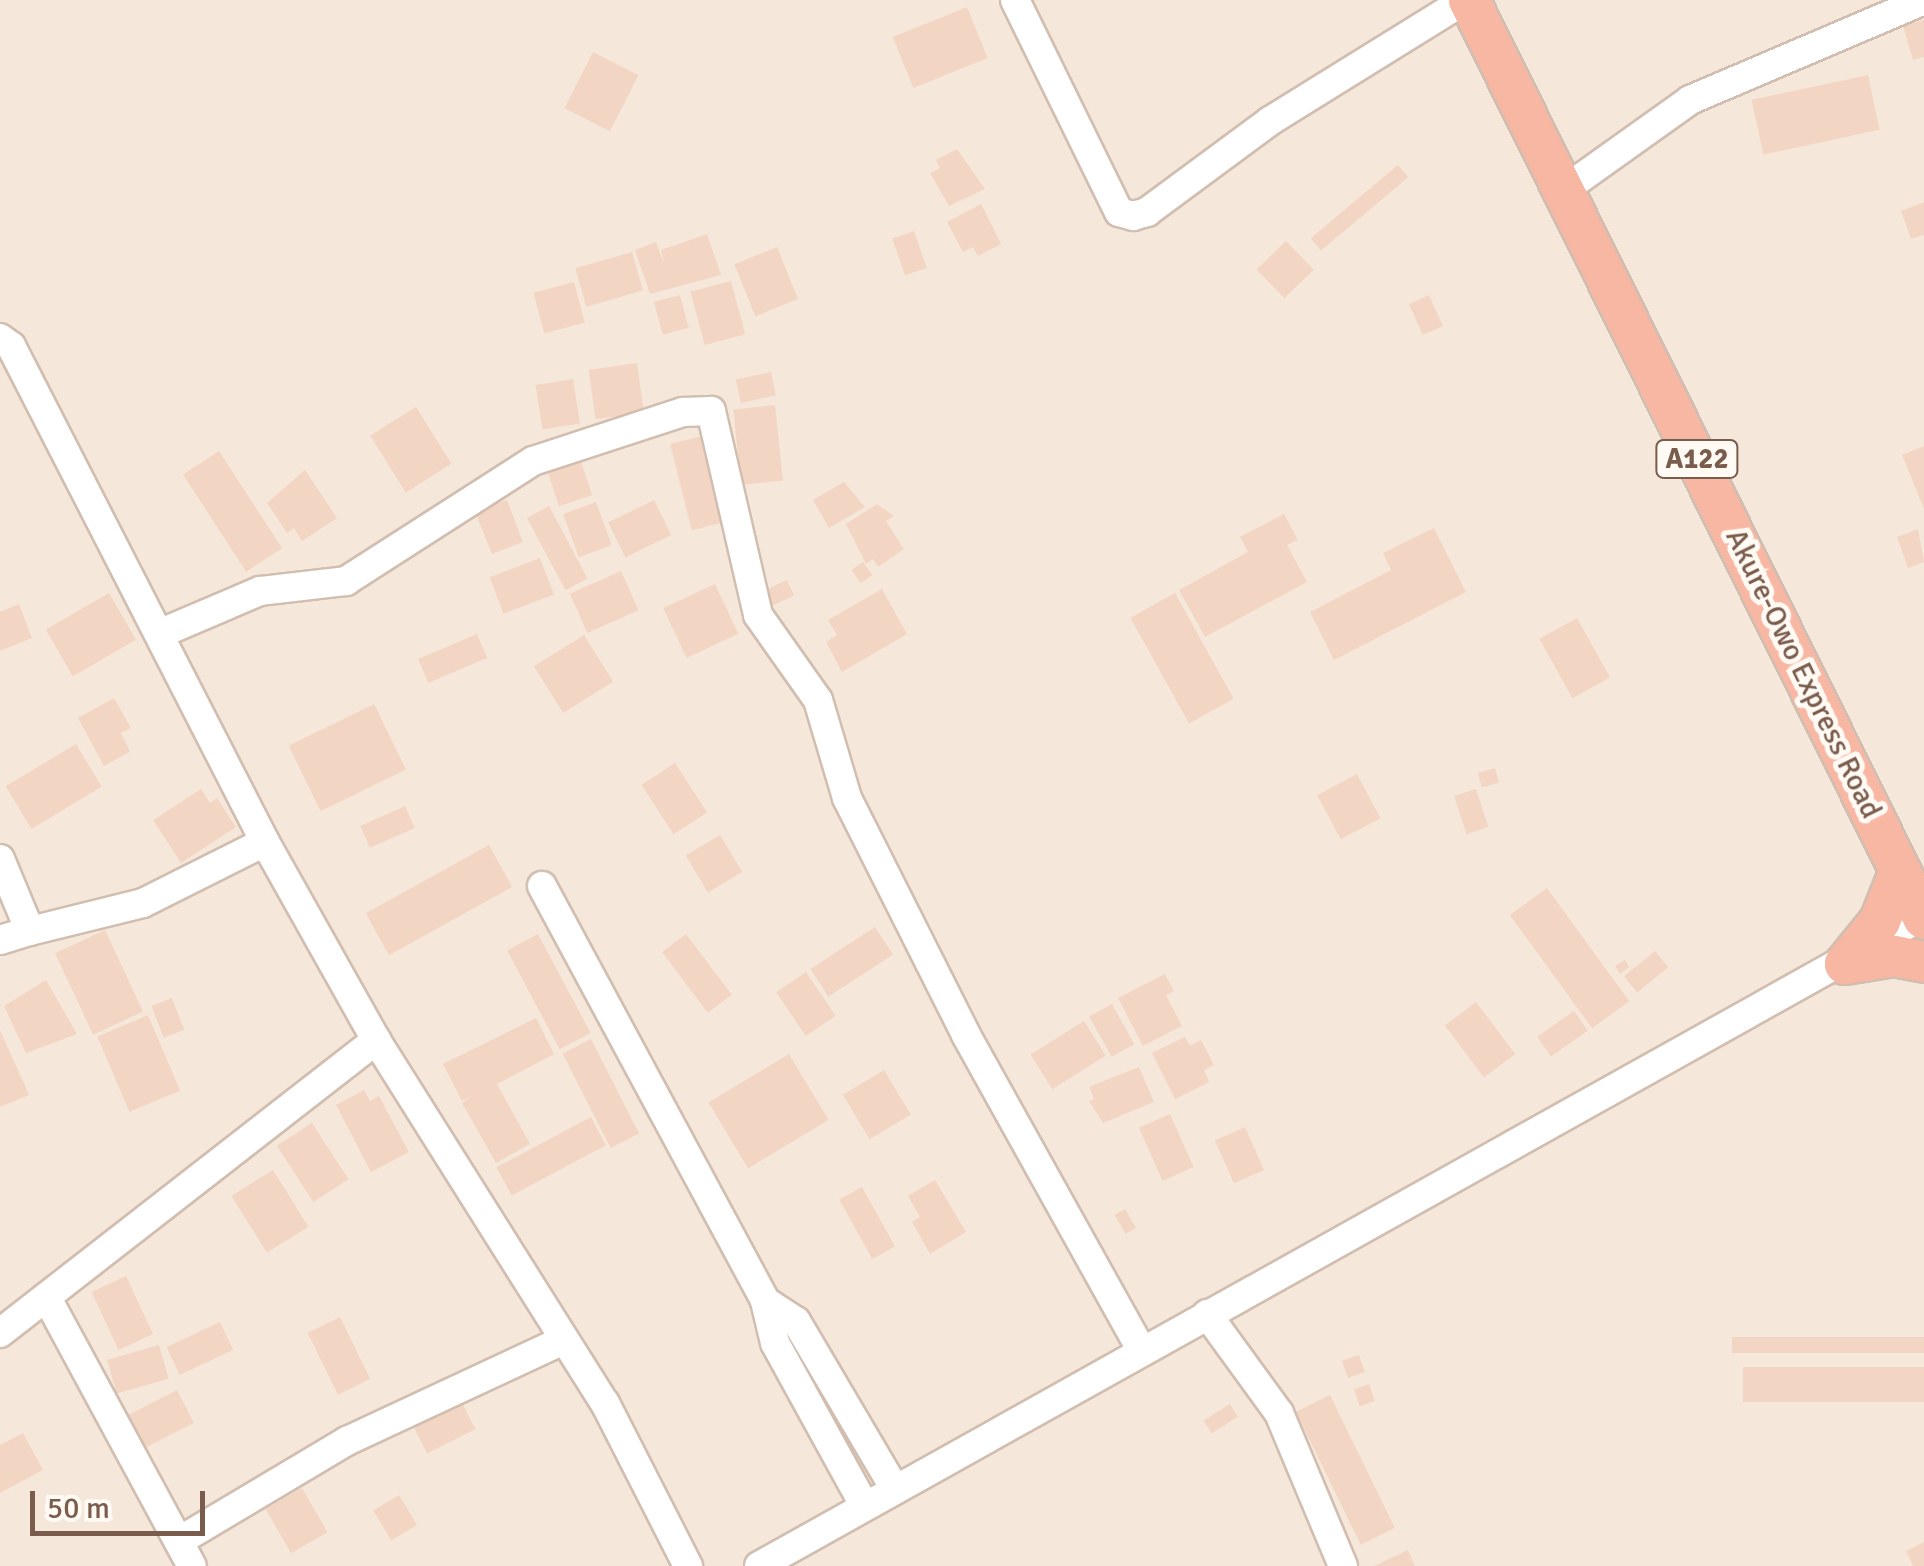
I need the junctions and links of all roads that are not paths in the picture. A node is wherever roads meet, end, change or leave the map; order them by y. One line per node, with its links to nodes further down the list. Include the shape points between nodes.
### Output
1 (1015, 0): 2 (street, via 1120,212 1133,216 1270,121)
2 (1467, 0): 4 (highway, Akure-Owo Express Road / A122)
3 (1924, 0): 4 (street, via 1690,100)
4 (1564, 190): 9 (highway, Akure-Owo Express Road / A122)
5 (0, 338): 6 (street, via 11,346)
6 (159, 634): 7 (street); 22 (street, via 260,591 346,581 533,460 682,412 711,411 758,615 818,700 855,814 966,1035)
7 (265, 842): 12 (street, via 142,903); 16 (street)
8 (0, 860): 12 (street)
9 (1900, 871): 11 (highway, Akure-Owo Express Road / A122); 15 (highway, via 1880,920)
10 (542, 886): 18 (street)
11 (1923, 918): 15 (street)
12 (30, 931): 13 (street)
13 (0, 940)
14 (1924, 962): 15 (highway, via 1894,956)
15 (1845, 964): 19 (street)
16 (376, 1040): 17 (street); 21 (street)
17 (48, 1300): 20 (street); 25 (street)
18 (766, 1301): 23 (street, via 796,1321); 24 (street, via 775,1343)
19 (1207, 1314): 22 (street); 28 (street, via 1279,1413)
20 (0, 1333)
21 (564, 1340): 25 (street, via 346,1441); 26 (street, via 640,1468)
22 (1142, 1351): 23 (street)
23 (893, 1486): 24 (street)
24 (863, 1503): 27 (street)
25 (186, 1554)
26 (688, 1566)
27 (759, 1566)
28 (1344, 1566)

